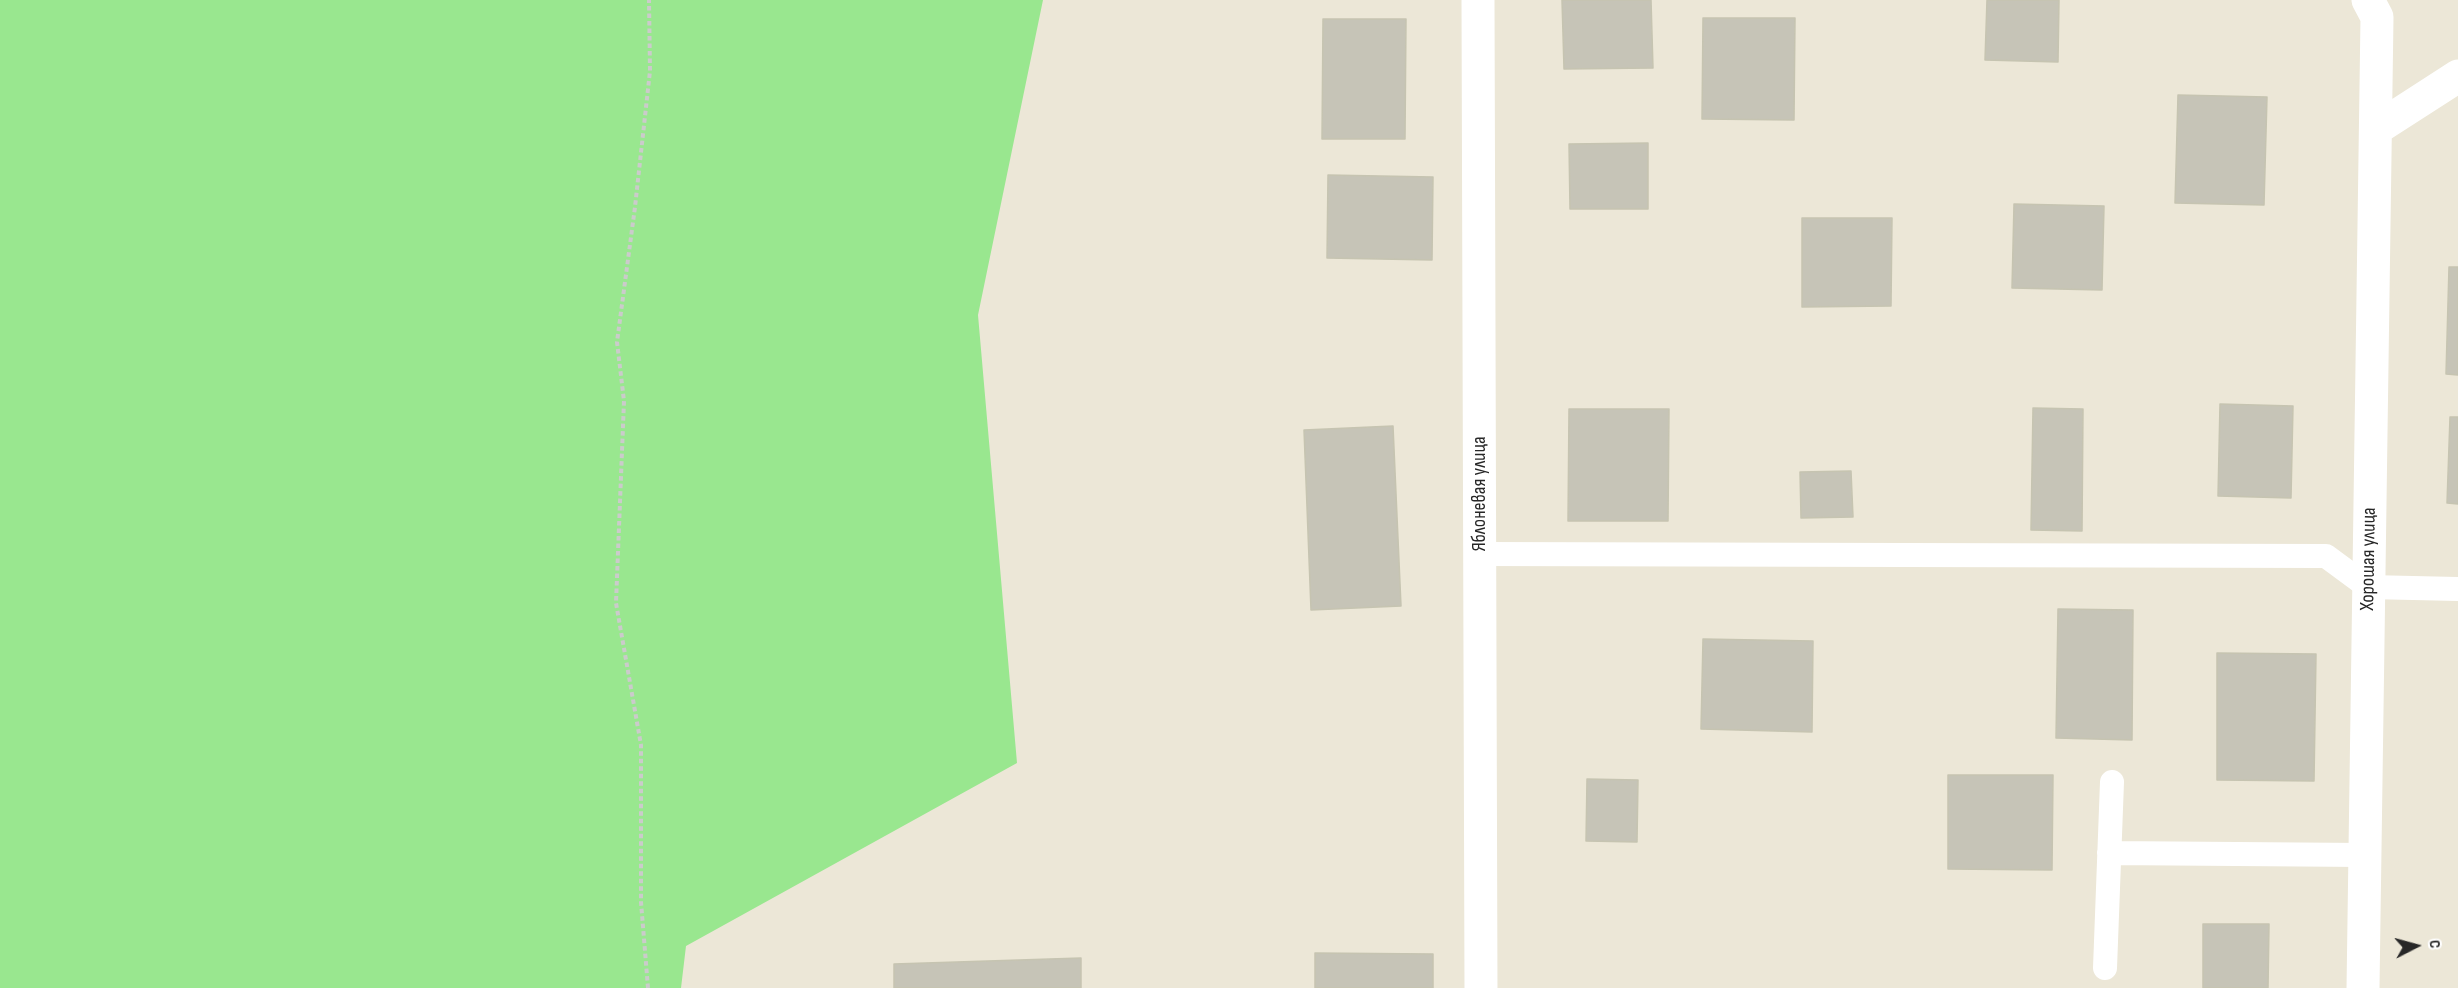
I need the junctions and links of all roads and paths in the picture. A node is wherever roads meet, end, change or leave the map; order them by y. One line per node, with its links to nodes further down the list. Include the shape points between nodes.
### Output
1 (649, 0): 13 (path, via 650,71 617,342 624,401 616,603 641,745 641,902)
2 (1478, 0): 6 (street, Яблоневая улица)
3 (2368, 0): 5 (street, Хорошая улица, via 2377,17)
4 (2458, 76): 5 (street)
5 (2376, 129): 7 (street, Хорошая улица)
6 (1480, 554): 7 (lane, via 2326,556); 14 (street, Яблоневая улица)
7 (2368, 587): 8 (lane); 11 (street, Хорошая улица)
8 (2458, 589)
9 (2112, 782): 10 (lane)
10 (2109, 853): 11 (lane); 12 (lane)
11 (2364, 855): 15 (street, Хорошая улица)
12 (2105, 968)
13 (648, 988)
14 (1481, 988)
15 (2362, 988)

